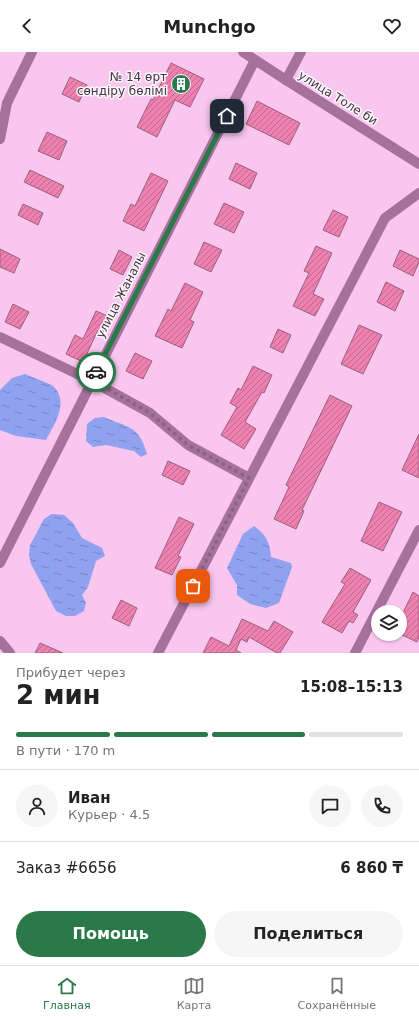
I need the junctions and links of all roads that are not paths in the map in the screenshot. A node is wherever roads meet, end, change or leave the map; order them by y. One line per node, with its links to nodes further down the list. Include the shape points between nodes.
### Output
1 (32, 52): 6 (street, via 7,102)
2 (243, 52): 4 (street, улица Толе би)
3 (301, 52): 5 (street)
4 (255, 60): 5 (street, улица Толе би); 10 (street, улица Жаналы)
5 (286, 80): 7 (street, улица Толе би)
6 (0, 139)
7 (419, 164)
8 (419, 193): 11 (street, via 385,218)
9 (0, 337): 10 (street)
10 (92, 380): 11 (street, via 150,413 188,445); 13 (street, улица Жаналы)
11 (249, 478): 16 (street)
12 (419, 530): 17 (street)
13 (0, 563)
14 (0, 642): 15 (street)
15 (10, 653)
16 (158, 653)
17 (355, 653)

